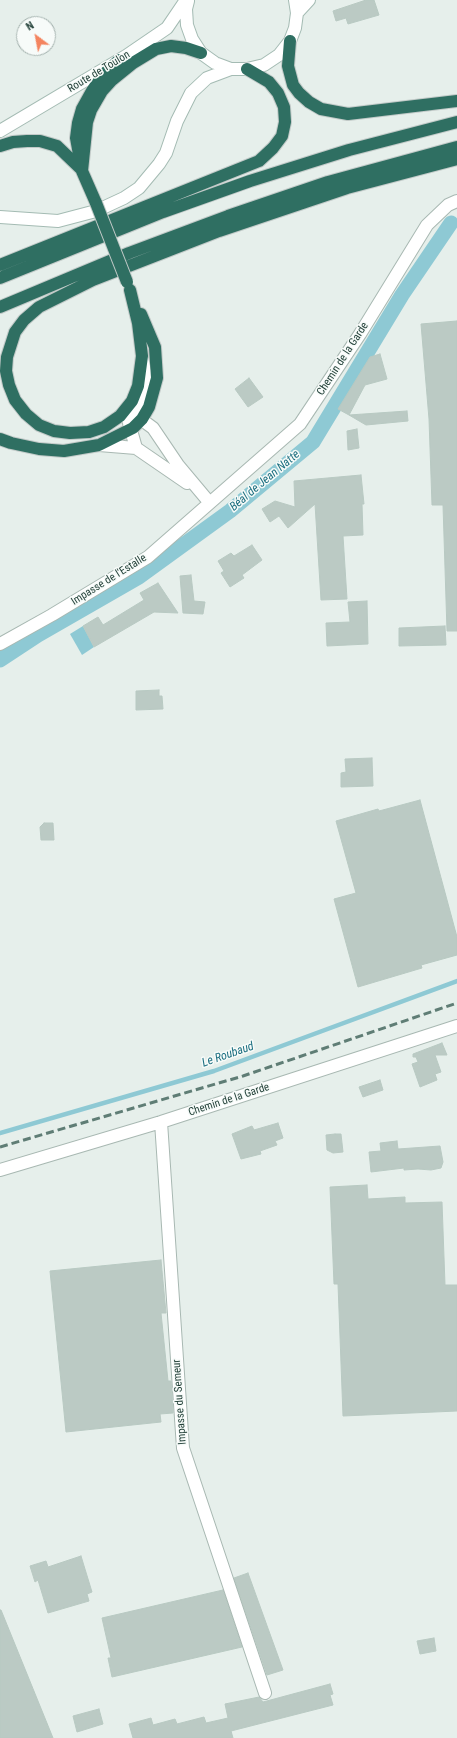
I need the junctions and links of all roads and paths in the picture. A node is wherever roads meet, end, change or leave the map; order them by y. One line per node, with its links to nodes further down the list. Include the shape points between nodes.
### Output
1 (188, 0): 6 (street, via 187,24 192,40); 7 (street, Route de Toulon, via 167,28)
2 (295, 0): 4 (street)
3 (309, 0): 4 (street)
4 (297, 13): 5 (street)
5 (290, 41): 9 (street, via 279,55 264,65); 10 (highway, via 288,66 293,85 309,102 321,109 348,114)
6 (201, 52): 8 (street, via 215,63); 16 (highway, via 171,46 156,49 112,80 102,91 87,122)
7 (119, 60): 12 (street, Route de Toulon); 16 (highway, via 103,75 82,109 76,138)
8 (231, 69): 9 (street); 18 (street, via 208,78 191,93 159,164 139,188 124,198 96,211 58,222)
9 (247, 69): 19 (highway, via 269,82 278,93 284,107 285,122 282,136 259,161)
10 (457, 101)
11 (457, 122): 20 (highway, via 349,150 250,181 163,212)
12 (0, 131)
13 (0, 146): 16 (highway, via 13,142 33,141 57,146)
14 (457, 147): 22 (highway, via 328,182 228,216 129,253)
15 (457, 159): 23 (highway, via 347,188 219,231 93,280 39,307 24,320 15,332 7,357 6,371 15,400 26,414 39,425 54,431 70,433 89,432)
16 (82, 171): 21 (highway, bridge)
17 (457, 201): 28 (street, Chemin de la Garde, via 448,205 427,225 360,334 300,424 259,462)
18 (0, 217)
19 (0, 265)
20 (0, 278)
21 (129, 286): 23 (highway, via 138,323 142,356 138,386 132,401); 23 (highway, via 155,347 157,362 154,393)
22 (0, 307)
23 (132, 417): 24 (highway); 28 (street, via 153,428 178,465)
24 (130, 430): 26 (highway); 27 (street)
25 (0, 439): 26 (highway, via 39,449 64,451)
26 (99, 444): 27 (street)
27 (136, 448): 28 (street, via 180,478)
28 (209, 502): 29 (street, Impasse de l'Estalle, via 148,557)
29 (0, 644)
30 (457, 1026): 31 (street, Chemin de la Garde)
31 (162, 1122): 32 (street, Chemin de la Garde); 33 (street, Impasse du Semeur, via 183,1448)
32 (0, 1170)
33 (264, 1693)

